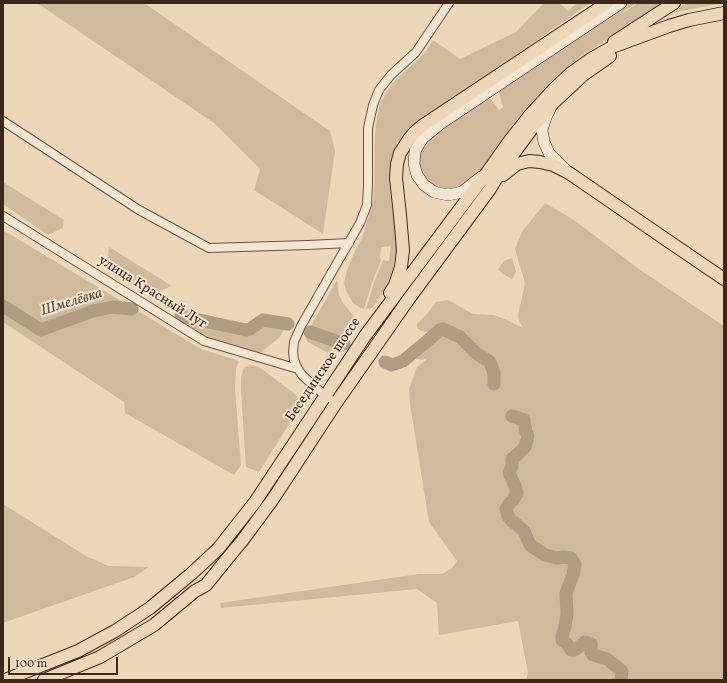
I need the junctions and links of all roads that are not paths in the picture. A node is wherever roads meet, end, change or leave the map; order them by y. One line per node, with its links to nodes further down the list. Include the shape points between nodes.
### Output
1 (449, 3): 14 (street, via 416,52 379,90 368,128 367,206)
2 (607, 3): 16 (main road, via 422,126 405,144 397,164 396,178 403,250 401,267 395,285)
3 (621, 3): 10 (street, via 440,124 423,138 415,151 416,175 434,192 448,195 462,192)
4 (674, 3): 7 (main road)
5 (724, 13): 6 (main road, Бесединское шоссе, via 689,20)
6 (638, 38): 7 (main road, Бесединское шоссе, via 612,47); 8 (main road, Бесединское шоссе, via 583,75)
7 (591, 59): 10 (main road, Бесединское шоссе, via 570,74 530,115)
8 (554, 102): 11 (street, via 542,130 544,142 549,153); 12 (main road, Бесединское шоссе, via 502,169)
9 (3, 121): 14 (street, via 139,210 210,248)
10 (490, 170): 16 (main road, Бесединское шоссе)
11 (570, 173): 12 (main road, via 553,165 529,161 517,164); 15 (main road)
12 (490, 189): 19 (main road, Бесединское шоссе)
13 (3, 216): 17 (street, улица Красный Луг, via 204,341)
14 (349, 243): 17 (street, via 294,342 294,360)
15 (724, 279)
16 (368, 330): 18 (main road, Бесединское шоссе)
17 (298, 369): 18 (street)
18 (325, 395): 19 (street); 20 (main road, Бесединское шоссе, via 255,502 218,548 192,574 116,631 78,651)
19 (336, 403): 21 (main road, Бесединское шоссе, via 273,499 206,585 154,625 100,657)
20 (5, 680)
21 (44, 680)

